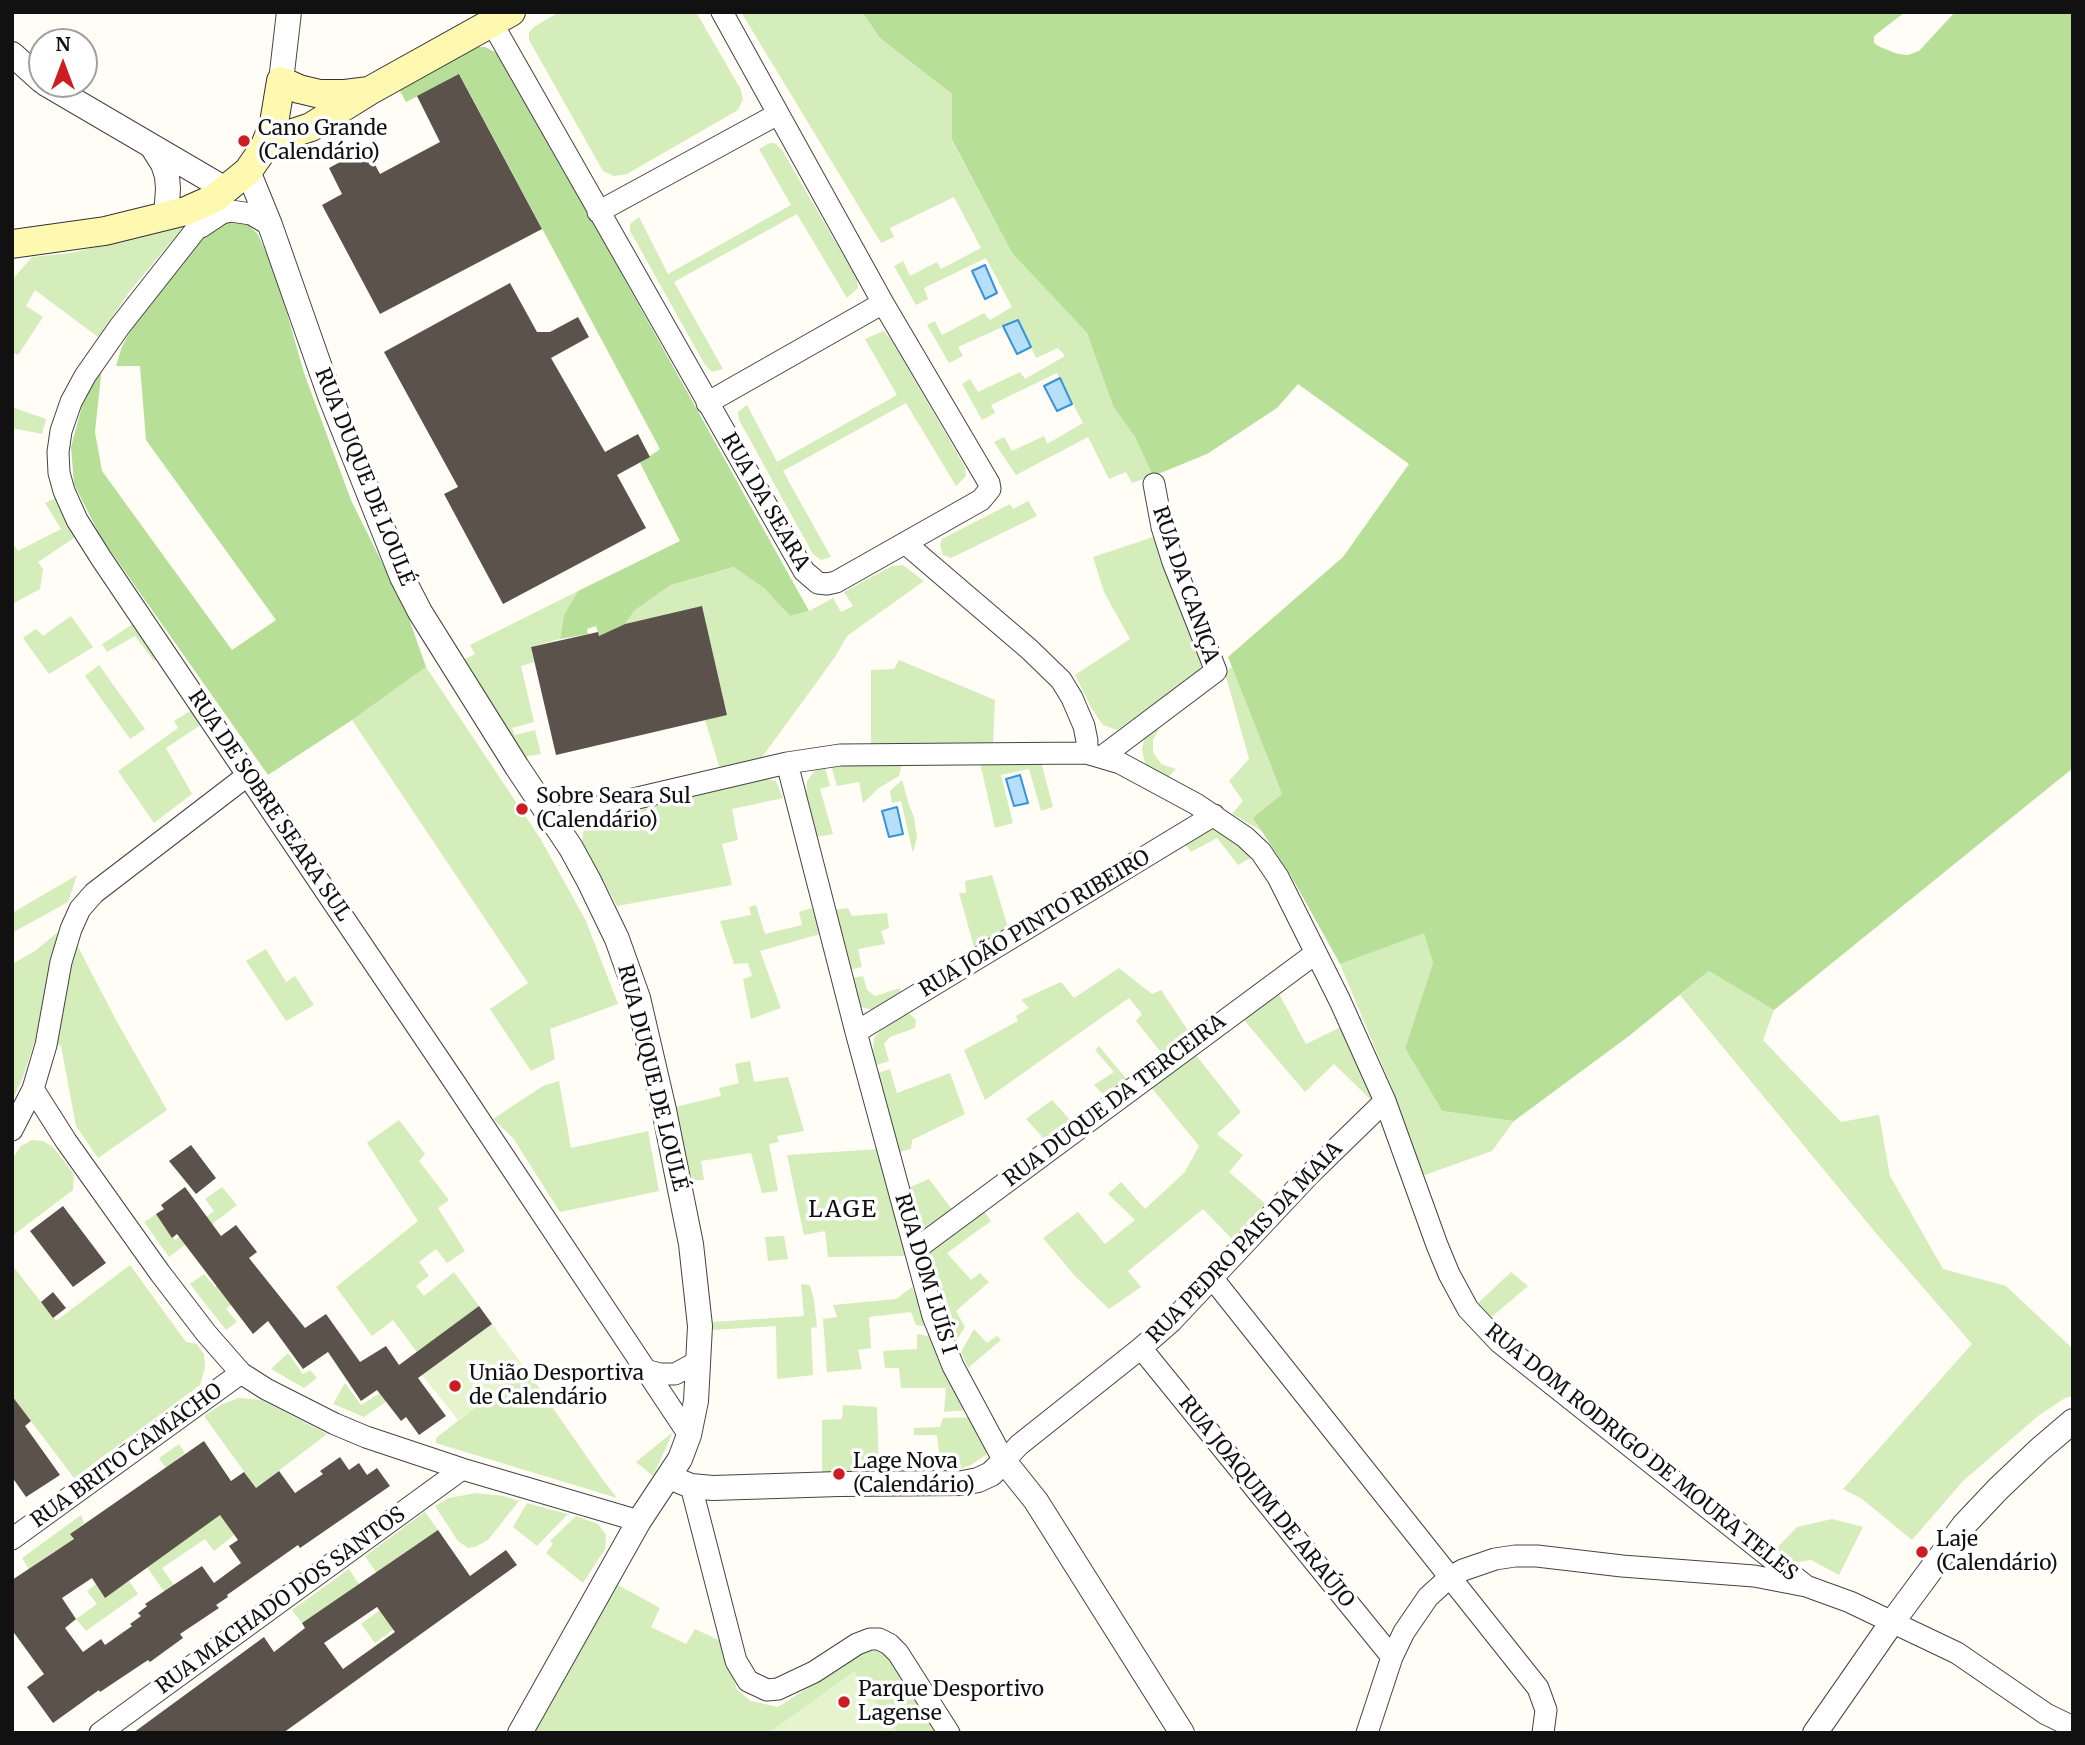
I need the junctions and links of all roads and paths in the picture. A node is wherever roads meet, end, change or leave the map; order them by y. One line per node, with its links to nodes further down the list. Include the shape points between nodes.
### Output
1 (289, 12): 6 (street)
2 (722, 12): 9 (street, RUA DA SEARA)
3 (501, 18): 7 (main road); 14 (street, RUA DA SEARA)
4 (12, 54): 5 (street)
5 (28, 68)
6 (281, 81): 7 (main road, via 320,94); 10 (main road)
7 (369, 91): 10 (main road, via 311,127)
8 (69, 98): 11 (street)
9 (778, 114): 14 (street); 19 (street, RUA DA SEARA)
10 (270, 136): 12 (main road)
11 (153, 148): 13 (street); 15 (street, via 167,176)
12 (248, 171): 13 (main road); 16 (street, RUA DUQUE DE LOULÉ)
13 (221, 194): 15 (main road); 17 (street, RUA DE SOBRE SEARA SUL)
14 (598, 212): 20 (street, RUA DA SEARA)
15 (166, 217): 18 (main road)
16 (270, 225): 17 (street, RUA DE SOBRE SEARA SUL, via 251,214 231,211); 29 (street, RUA DUQUE DE LOULÉ, via 330,396 402,577)
17 (194, 232): 27 (street, RUA DE SOBRE SEARA SUL, via 85,376 61,431 59,472 77,520)
18 (12, 244)
19 (883, 303): 20 (street); 22 (street, RUA DA SEARA, via 990,489 981,500)
20 (707, 403): 22 (street, RUA DA SEARA, via 810,578 818,583 836,582)
21 (1154, 484): 24 (street, RUA DA CANIÇA, via 1173,562 1216,671)
22 (905, 542): 23 (street, via 1046,664 1072,698)
23 (1083, 726): 24 (street, via 1102,738); 25 (street)
24 (1123, 741): 25 (street, RUA DA CANIÇA)
25 (1094, 755): 26 (street, RUA DOM RODRIGO DE MOURA TELES, via 839,755); 28 (street, RUA DOM RODRIGO DE MOURA TELES, via 1137,770)
26 (787, 763): 29 (street, RUA DOM RODRIGO DE MOURA TELES); 31 (street, RUA DOM LUÍS I)
27 (247, 775): 32 (street, via 94,893 80,909 61,962); 39 (street, RUA DE SOBRE SEARA SUL)
28 (1214, 815): 30 (street, RUA DOM RODRIGO DE MOURA TELES, via 1261,852); 31 (street, RUA JOÃO PINTO RIBEIRO)
29 (552, 818): 38 (street, RUA DUQUE DE LOULÉ, via 617,939 638,998 691,1244)
30 (1316, 953): 33 (street, RUA DOM RODRIGO DE MOURA TELES); 35 (street, RUA DUQUE DA TERCEIRA)
31 (856, 1032): 35 (street, RUA DOM LUÍS I)
32 (33, 1089): 34 (street); 40 (street, via 167,1282)
33 (1385, 1101): 36 (street, RUA PEDRO PAIS DA MAIA); 49 (street, RUA DOM RODRIGO DE MOURA TELES, via 1449,1274 1474,1316 1499,1342)
34 (12, 1129)
35 (916, 1250): 43 (street, RUA DOM LUÍS I, via 948,1353)
36 (1213, 1279): 37 (street, RUA PEDRO PAIS DA MAIA); 48 (street)
37 (1141, 1348): 43 (street, RUA PEDRO PAIS DA MAIA); 51 (street, RUA JOAQUIM DE ARAÚJO)
38 (699, 1361): 39 (street, via 676,1374); 42 (street, RUA DUQUE DE LOULÉ)
39 (645, 1370): 42 (street, RUA DE SOBRE SEARA SUL)
40 (241, 1373): 44 (street, via 335,1424); 47 (street, RUA BRITO CAMACHO)
41 (2073, 1421): 50 (street, via 1964,1525)
42 (689, 1436): 45 (street, RUA DUQUE DE LOULÉ, via 680,1459)
43 (1004, 1461): 45 (street, via 991,1474 963,1483 713,1488); 56 (street, RUA DOM LUÍS I, via 1036,1501)
44 (462, 1469): 46 (street); 53 (street, RUA MACHADO DOS SANTOS)
45 (680, 1481): 46 (street, RUA DUQUE DE LOULÉ); 55 (street, via 736,1661 748,1681 767,1690 778,1689 857,1644 879,1639 898,1653)
46 (639, 1521): 54 (street, RUA DUQUE DE LOULÉ)
47 (12, 1539)
48 (1450, 1577): 49 (street, via 1478,1563 1537,1556 1754,1576); 51 (street, via 1417,1612); 58 (street, via 1538,1688 1546,1710)
49 (1806, 1586): 50 (street)
50 (1893, 1621): 52 (street, via 1957,1653); 59 (street)
51 (1392, 1657): 57 (street)
52 (2073, 1727)
53 (100, 1733)
54 (520, 1733)
55 (949, 1733)
56 (1182, 1733)
57 (1367, 1733)
58 (1543, 1733)
59 (1815, 1733)

